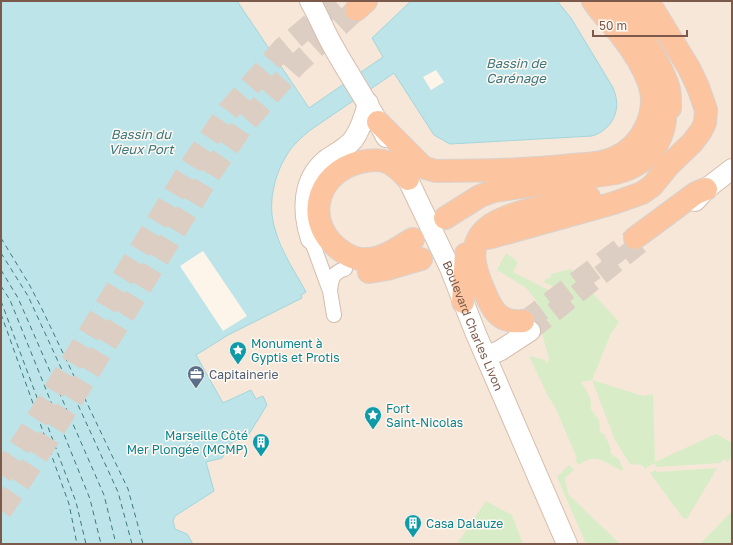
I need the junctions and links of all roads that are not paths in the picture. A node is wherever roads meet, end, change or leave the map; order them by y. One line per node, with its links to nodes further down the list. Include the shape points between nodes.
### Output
1 (298, 1): 9 (main road)
2 (310, 1): 9 (main road)
3 (579, 1): 11 (highway, via 616,45 639,79)
4 (593, 1): 11 (highway, via 630,48 649,84)
5 (599, 1): 11 (highway, via 641,49 659,81 664,97)
6 (614, 1): 11 (highway, via 658,64 666,82 670,108)
7 (630, 1): 12 (highway, via 692,98 698,122)
8 (648, 1): 12 (highway, via 689,68 703,98 706,110 705,123)
9 (333, 47): 10 (main road, Boulevard Charles Livon)
10 (371, 111): 14 (highway, via 424,168 448,171); 17 (main road, Boulevard Charles Livon); 21 (main road, via 353,140 322,164 311,180 305,200 306,226)
11 (654, 129): 14 (highway, via 639,139 632,148 612,159); 15 (highway, via 656,146 647,157 632,167)
12 (692, 143): 13 (highway)
13 (669, 165): 18 (highway, via 629,188); 20 (highway, via 652,186 642,193)
14 (554, 167): 15 (highway)
15 (616, 173): 19 (highway, via 494,191 480,196)
16 (720, 178): 23 (highway, via 696,193)
17 (408, 179): 22 (highway, via 386,160 352,164 327,181 318,200 318,214 327,238 337,248 355,258 368,260 382,256); 27 (main road, Boulevard Charles Livon, via 450,268)
18 (556, 203): 27 (highway, via 502,211 477,227 467,244); 29 (highway, via 498,220 485,229 475,244 473,257 476,273 492,308 504,319)
19 (445, 218)
20 (488, 238)
21 (311, 239): 25 (highway, via 323,256); 26 (street)
22 (413, 239)
23 (641, 239)
24 (421, 259): 25 (highway, via 371,272)
25 (345, 269): 26 (street, via 335,273)
26 (330, 291): 28 (street)
27 (463, 302): 30 (main road, Boulevard Charles Livon)
28 (334, 316)
29 (527, 326): 31 (main road)
30 (476, 334): 31 (main road); 32 (main road, Boulevard Charles Livon)
31 (512, 343): 32 (main road)
32 (486, 357): 33 (main road, Boulevard Charles Livon)
33 (567, 544)

